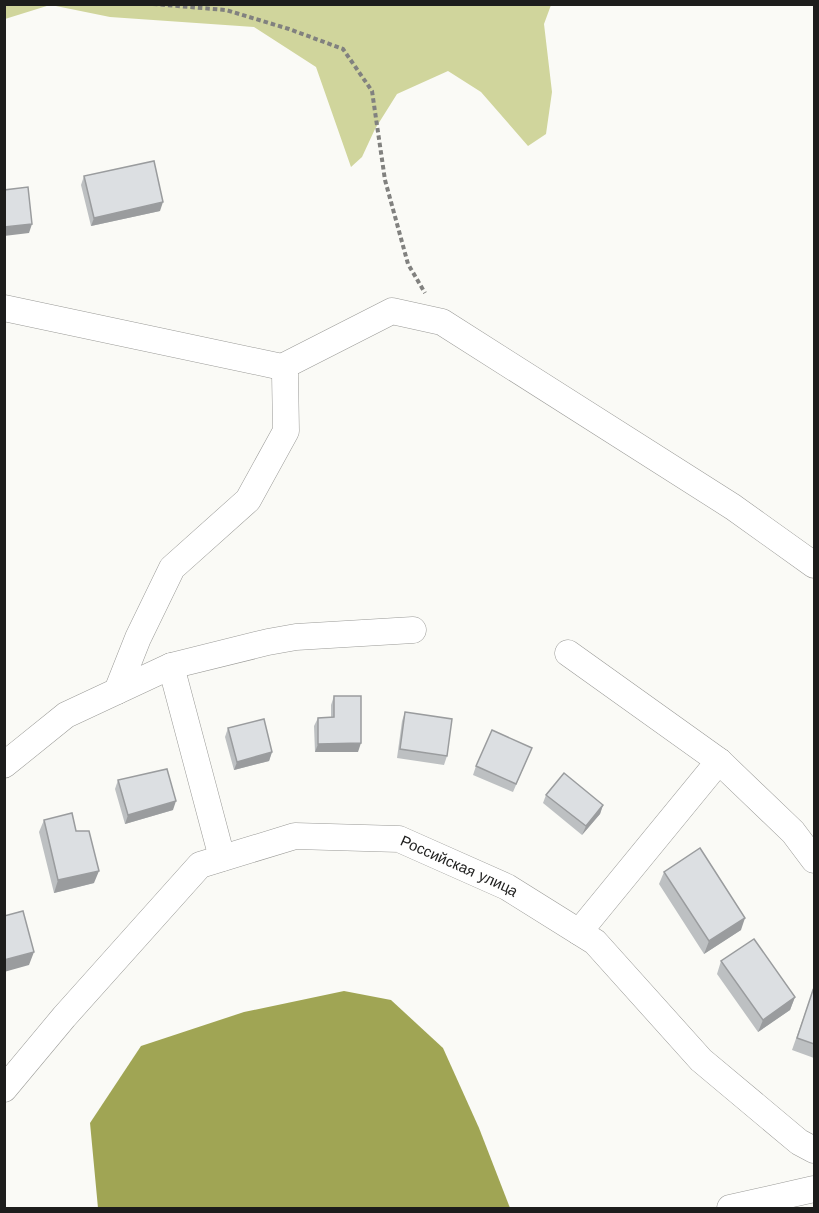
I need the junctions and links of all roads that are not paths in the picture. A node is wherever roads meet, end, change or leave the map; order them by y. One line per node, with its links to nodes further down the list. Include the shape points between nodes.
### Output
1 (4, 308): 2 (street)
2 (282, 367): 3 (street, via 392,310 442,322 733,507); 7 (street, via 286,431 248,500 172,568)
3 (814, 566)
4 (413, 630): 6 (street, via 296,637)
5 (568, 653): 8 (street)
6 (171, 666): 7 (street); 10 (street)
7 (117, 691): 9 (street, via 66,715)
8 (719, 761): 11 (street, via 793,832); 12 (street)
9 (4, 765)
10 (222, 858): 12 (street, Российская улица, via 295,836 399,839 507,887); 13 (street, Российская улица, via 200,865)
11 (814, 860)
12 (579, 932): 14 (street, Российская улица, via 595,942 701,1060 799,1142)
13 (4, 1089)
14 (814, 1150)
15 (814, 1189): 16 (street)
16 (730, 1209)

